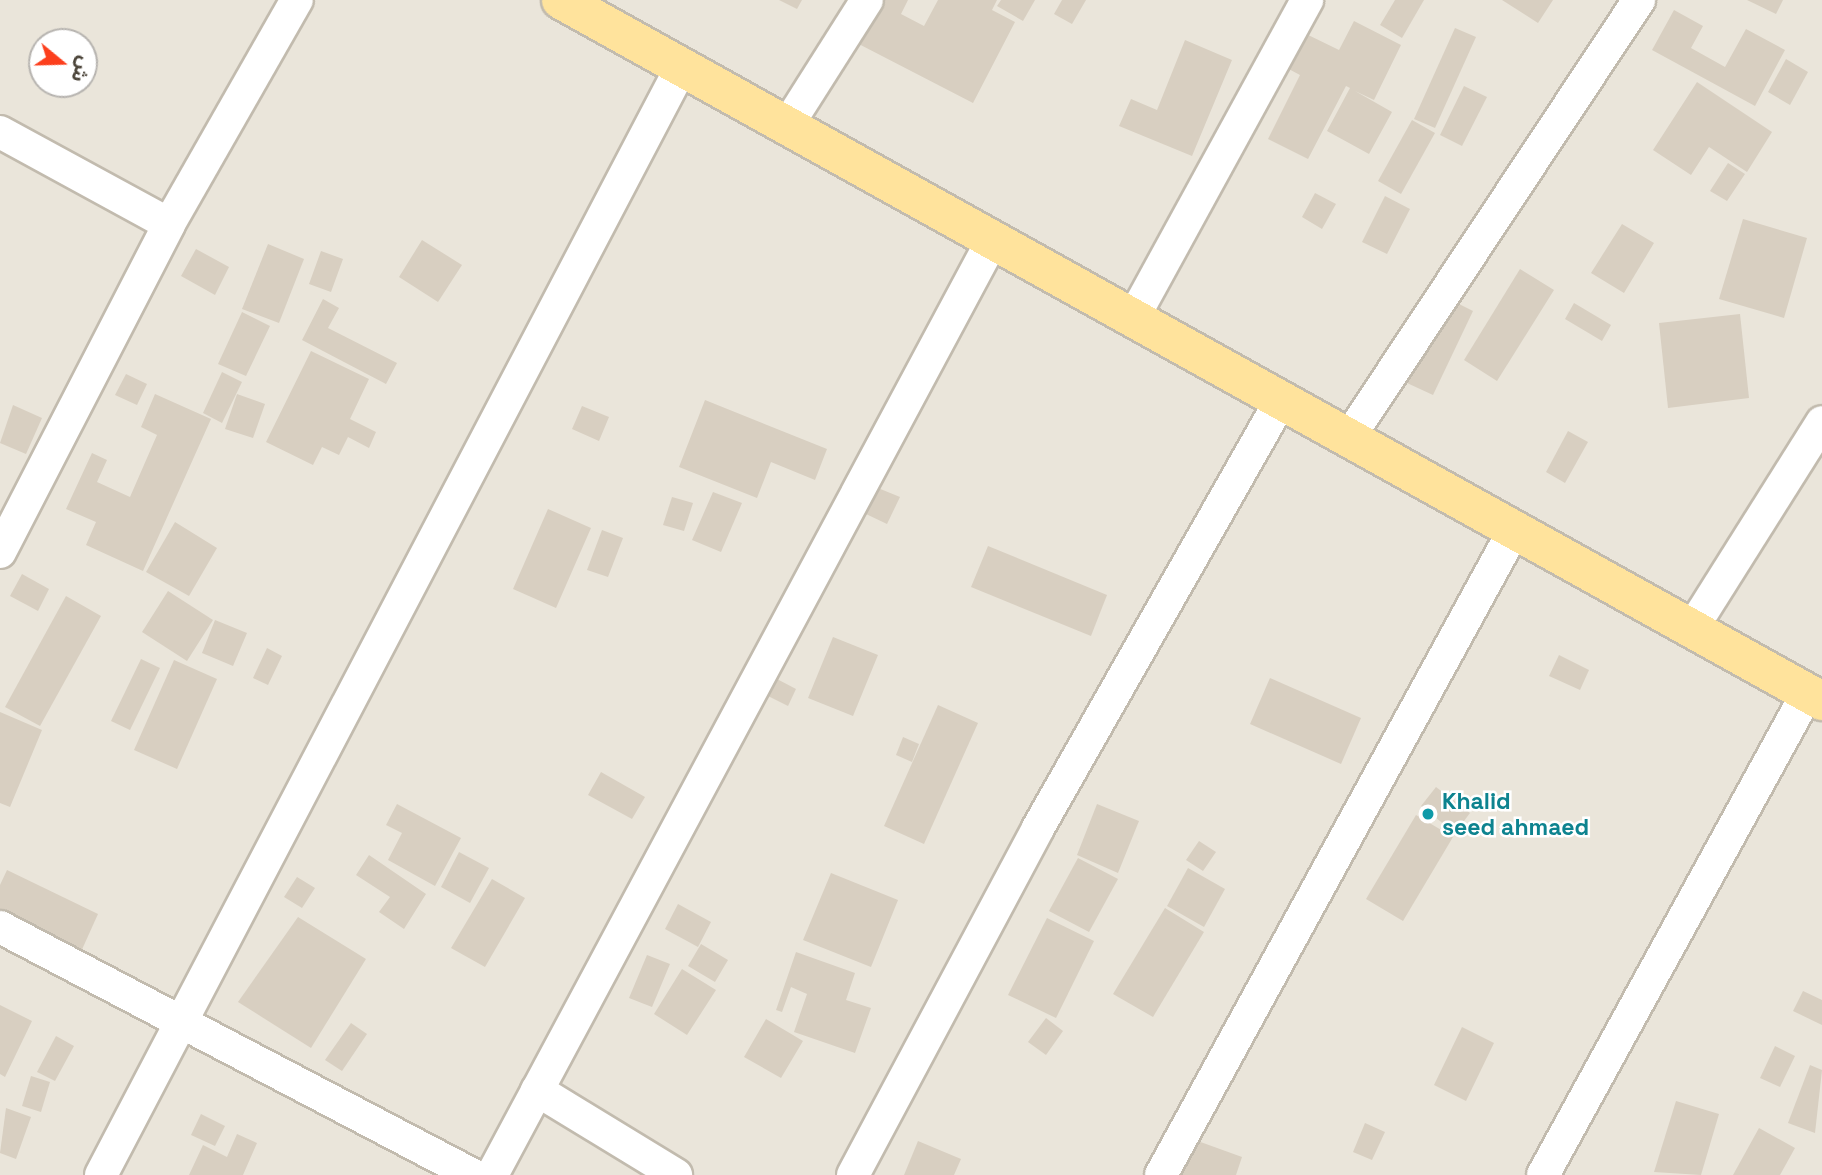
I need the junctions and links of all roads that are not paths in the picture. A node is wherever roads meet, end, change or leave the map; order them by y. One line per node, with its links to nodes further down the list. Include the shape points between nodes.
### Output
1 (297, 0): 9 (street)
2 (562, 0): 6 (main road)
3 (867, 0): 7 (street)
4 (1307, 0): 11 (street)
5 (1639, 0): 14 (street)
6 (682, 66): 7 (main road); 20 (street)
7 (788, 127): 10 (main road)
8 (0, 132): 9 (street)
9 (169, 224): 16 (street)
10 (992, 241): 11 (main road); 21 (street)
11 (1132, 320): 12 (main road)
12 (1281, 401): 14 (main road); 26 (street, via 1038,828)
13 (1822, 422): 17 (street)
14 (1348, 439): 15 (main road)
15 (1513, 532): 17 (main road); 27 (street)
16 (0, 552)
17 (1693, 627): 18 (main road)
18 (1815, 697): 28 (street)
19 (0, 927): 20 (street)
20 (181, 1022): 22 (street); 23 (street)
21 (537, 1090): 24 (street); 25 (street)
22 (101, 1175)
23 (473, 1175)
24 (492, 1175)
25 (676, 1175)
26 (853, 1175)
27 (1161, 1175)
28 (1543, 1175)

